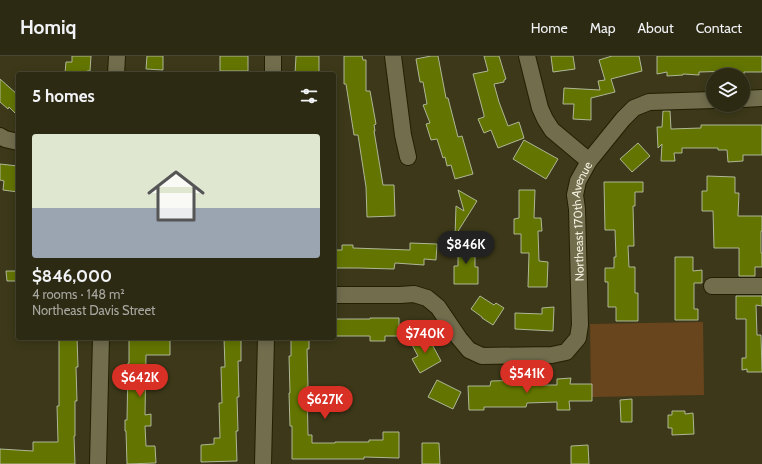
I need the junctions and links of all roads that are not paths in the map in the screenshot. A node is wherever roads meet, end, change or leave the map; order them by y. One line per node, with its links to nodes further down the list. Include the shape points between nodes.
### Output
1 (117, 56): 5 (street)
2 (273, 56): 6 (street)
3 (394, 56): 12 (street)
4 (527, 56): 13 (street, Northeast 170th Avenue, via 545,119 552,130)
5 (116, 72)
6 (273, 72)
7 (750, 98): 8 (street)
8 (762, 98)
9 (706, 100): 13 (street, via 649,102 634,108)
10 (0, 136): 11 (street)
11 (16, 142)
12 (408, 157)
13 (589, 161): 16 (street, Northeast 170th Avenue, via 578,181 575,195 580,325 578,338 566,352 482,356 469,350 438,307 427,298 414,294)
14 (712, 286): 15 (street)
15 (762, 286)
16 (336, 295)
17 (101, 340): 19 (street)
18 (266, 340): 20 (street)
19 (98, 464)
20 (263, 464)

